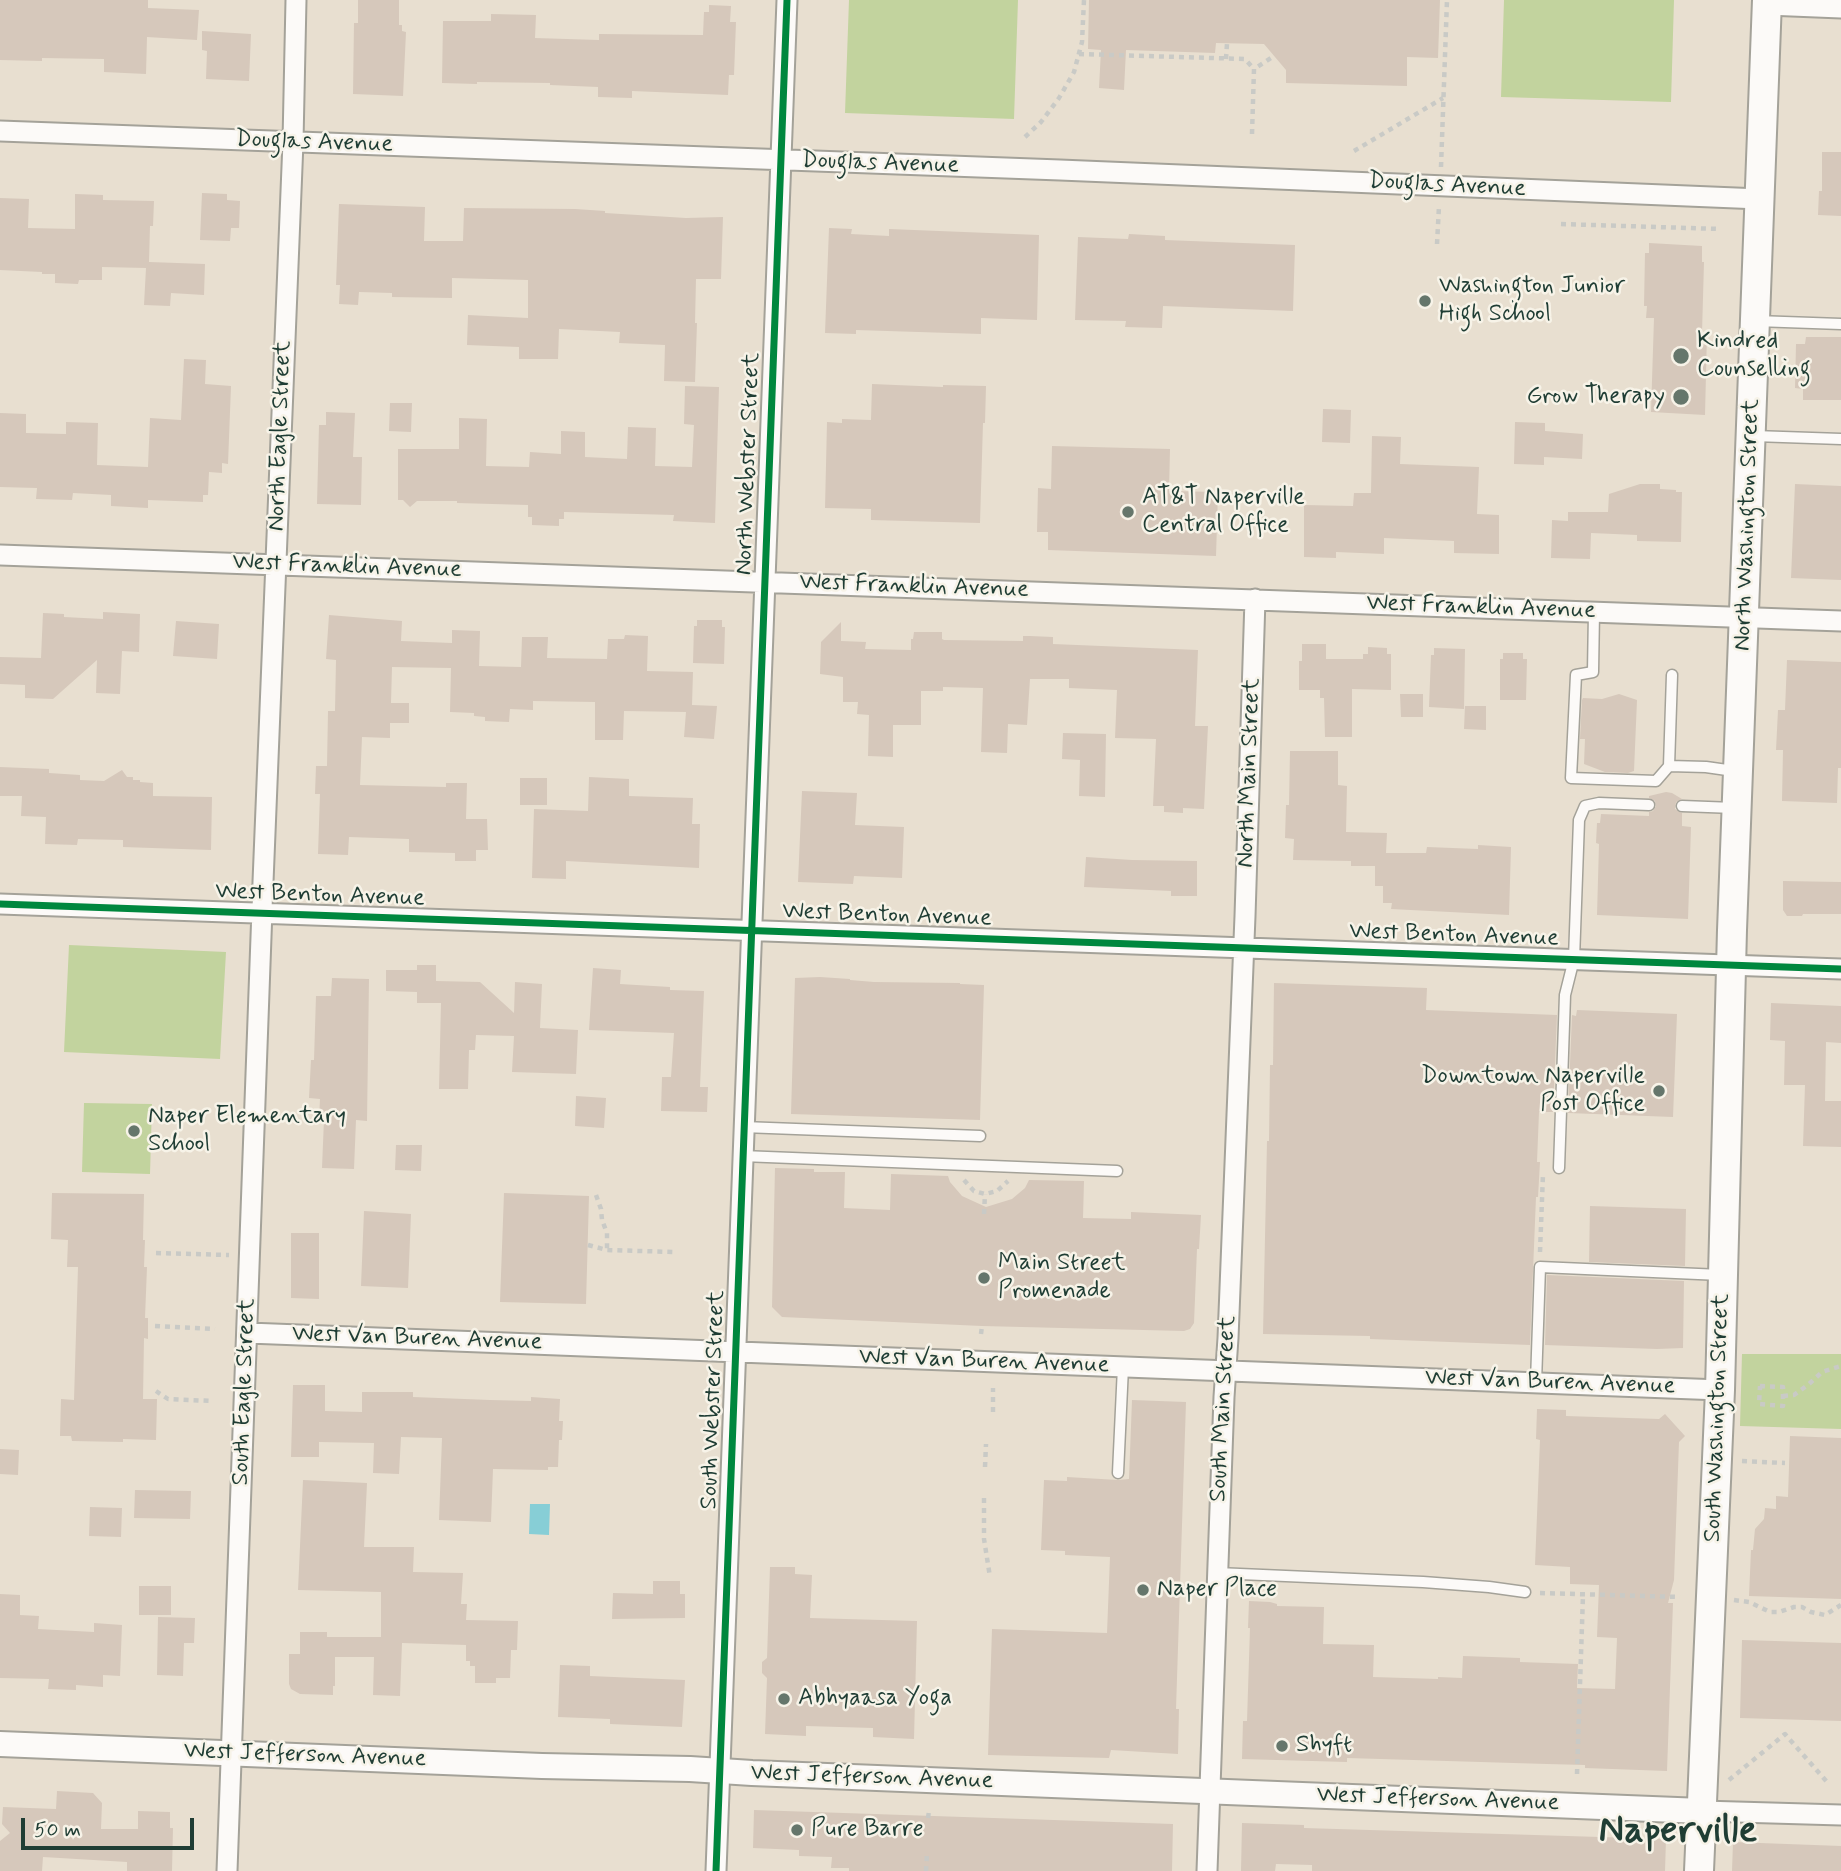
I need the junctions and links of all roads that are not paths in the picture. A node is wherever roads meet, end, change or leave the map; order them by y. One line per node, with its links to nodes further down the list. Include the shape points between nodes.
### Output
1 (296, 0): 6 (street, North Eagle Street)
2 (787, 0): 7 (street, North Webster Street)
3 (1767, 3): 4 (street); 8 (main road, North Washington Street)
4 (1841, 8)
5 (0, 131): 6 (street, Douglas Avenue)
6 (293, 142): 7 (street, Douglas Avenue); 14 (street, North Eagle Street)
7 (782, 160): 8 (street, Douglas Avenue); 15 (street, North Webster Street)
8 (1760, 199): 9 (main road, North Washington Street)
9 (1756, 321): 10 (lane); 11 (main road, North Washington Street)
10 (1841, 324)
11 (1751, 436): 12 (lane); 18 (main road, North Washington Street)
12 (1841, 439)
13 (0, 555): 14 (street, West Franklin Avenue)
14 (276, 565): 15 (street, West Franklin Avenue); 27 (street, North Eagle Street)
15 (764, 581): 16 (street, West Franklin Avenue); 28 (street, North Webster Street)
16 (1255, 599): 17 (street, West Franklin Avenue); 29 (street, North Main Street)
17 (1594, 612): 18 (street, West Franklin Avenue); 21 (lane, via 1593,672 1576,675 1571,778 1656,781)
18 (1744, 617): 19 (street, West Franklin Avenue); 22 (main road, North Washington Street)
19 (1841, 621)
20 (1672, 675): 21 (lane)
21 (1669, 766): 22 (lane)
22 (1738, 772): 25 (main road, North Washington Street)
23 (1649, 805): 30 (lane, via 1585,806 1579,820)
24 (1682, 806): 25 (lane)
25 (1736, 808): 31 (main road, North Washington Street)
26 (0, 904): 27 (street, West Benton Avenue)
27 (262, 913): 28 (street, West Benton Avenue); 39 (street, South Eagle Street)
28 (752, 930): 29 (street, West Benton Avenue); 33 (street, South Webster Street)
29 (1244, 948): 30 (street, West Benton Avenue); 42 (street, South Main Street)
30 (1574, 959): 31 (street, West Benton Avenue); 36 (lane, via 1565,995)
31 (1731, 965): 32 (street, West Benton Avenue); 38 (main road, South Washington Street)
32 (1841, 969)
33 (743, 1127): 34 (lane); 35 (street, South Webster Street)
34 (980, 1136)
35 (742, 1156): 37 (lane); 40 (street, South Webster Street)
36 (1559, 1168)
37 (1117, 1171)
38 (1723, 1275): 43 (lane, via 1539,1267); 44 (main road, South Washington Street)
39 (248, 1333): 40 (street, West Van Buren Avenue); 49 (street, South Eagle Street)
40 (735, 1352): 41 (street, West Van Buren Avenue); 50 (street, South Webster Street)
41 (1123, 1367): 42 (street, West Van Buren Avenue); 45 (lane)
42 (1225, 1371): 43 (street, West Van Buren Avenue); 46 (street, South Main Street)
43 (1536, 1382): 44 (street, West Van Buren Avenue)
44 (1720, 1390): 52 (main road, South Washington Street)
45 (1118, 1473)
46 (1217, 1573): 47 (lane, via 1423,1582); 51 (street, South Main Street)
47 (1525, 1592)
48 (0, 1744): 49 (street, West Jefferson Avenue)
49 (231, 1754): 50 (street, West Jefferson Avenue); 54 (street, South Eagle Street)
50 (719, 1772): 51 (street, West Jefferson Avenue); 55 (street, South Webster Street)
51 (1209, 1791): 52 (street, West Jefferson Avenue); 56 (street, South Main Street)
52 (1702, 1811): 53 (street); 57 (main road, South Washington Street)
53 (1841, 1815)
54 (227, 1871)
55 (716, 1871)
56 (1207, 1871)
57 (1699, 1871)

